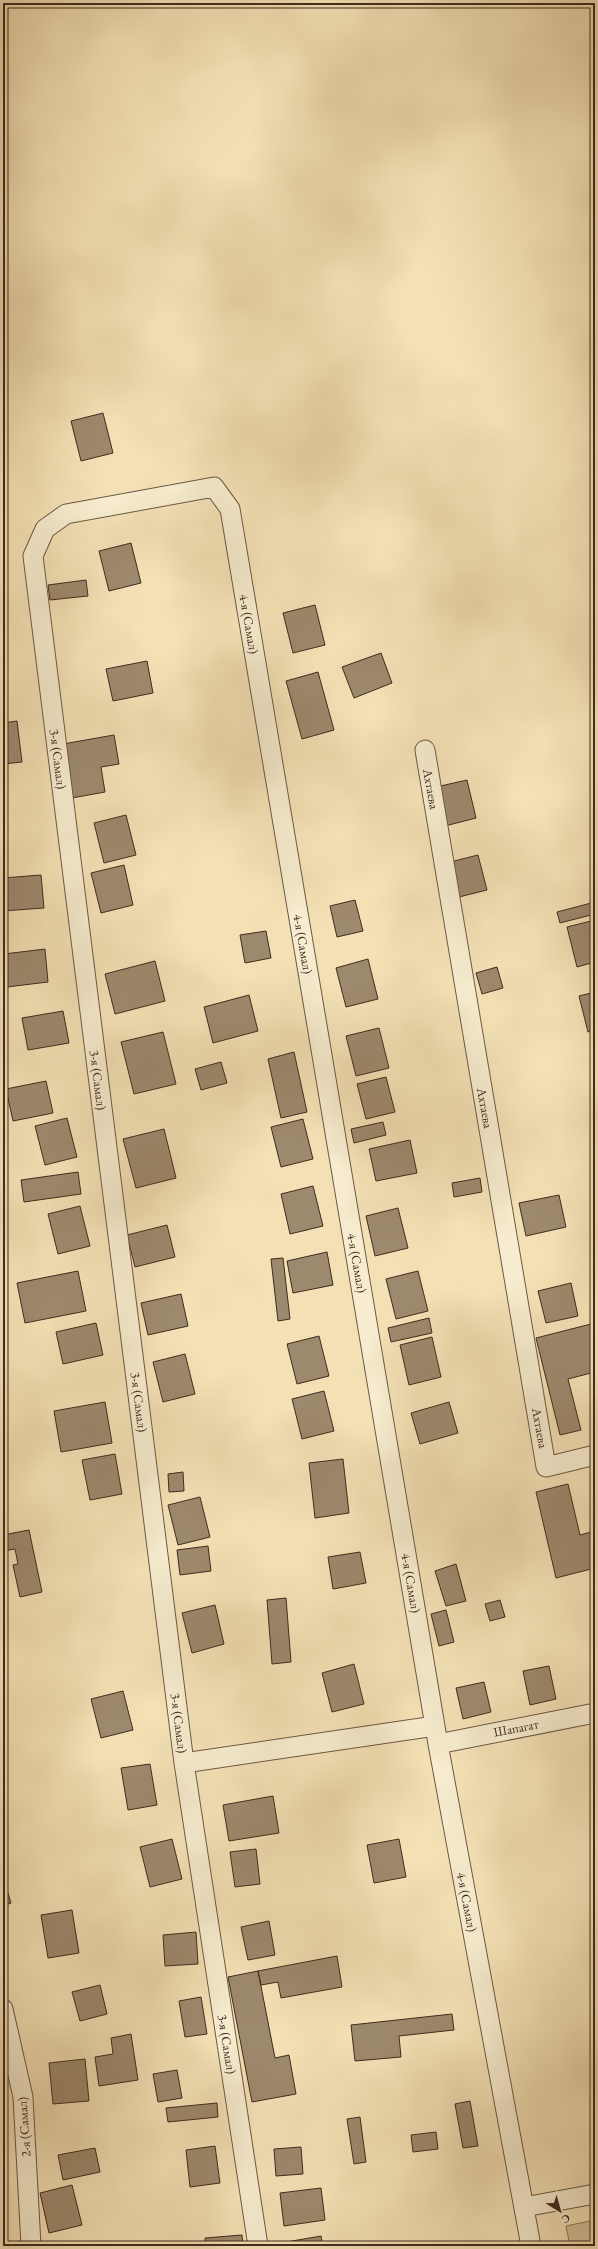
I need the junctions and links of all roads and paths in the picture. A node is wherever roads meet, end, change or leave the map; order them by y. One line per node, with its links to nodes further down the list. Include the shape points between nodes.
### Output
1 (33, 556): 5 (street, 4-я (Самал), via 45,528 66,514 214,487 230,509); 7 (street, 3-я (Самал))
2 (425, 750): 3 (street, Ахтаева, via 546,1467)
3 (595, 1455)
4 (595, 1713): 6 (street, Шапагат)
5 (435, 1726): 6 (street, 4-я (Самал)); 7 (street)
6 (438, 1744): 10 (street, 4-я (Самал))
7 (184, 1763): 12 (street, 3-я (Самал))
8 (3, 2009): 11 (street, 2-я (Самал), via 23,2097)
9 (595, 2194): 10 (street)
10 (524, 2207): 13 (street, 4-я (Самал))
11 (31, 2246)
12 (258, 2246)
13 (531, 2246)

